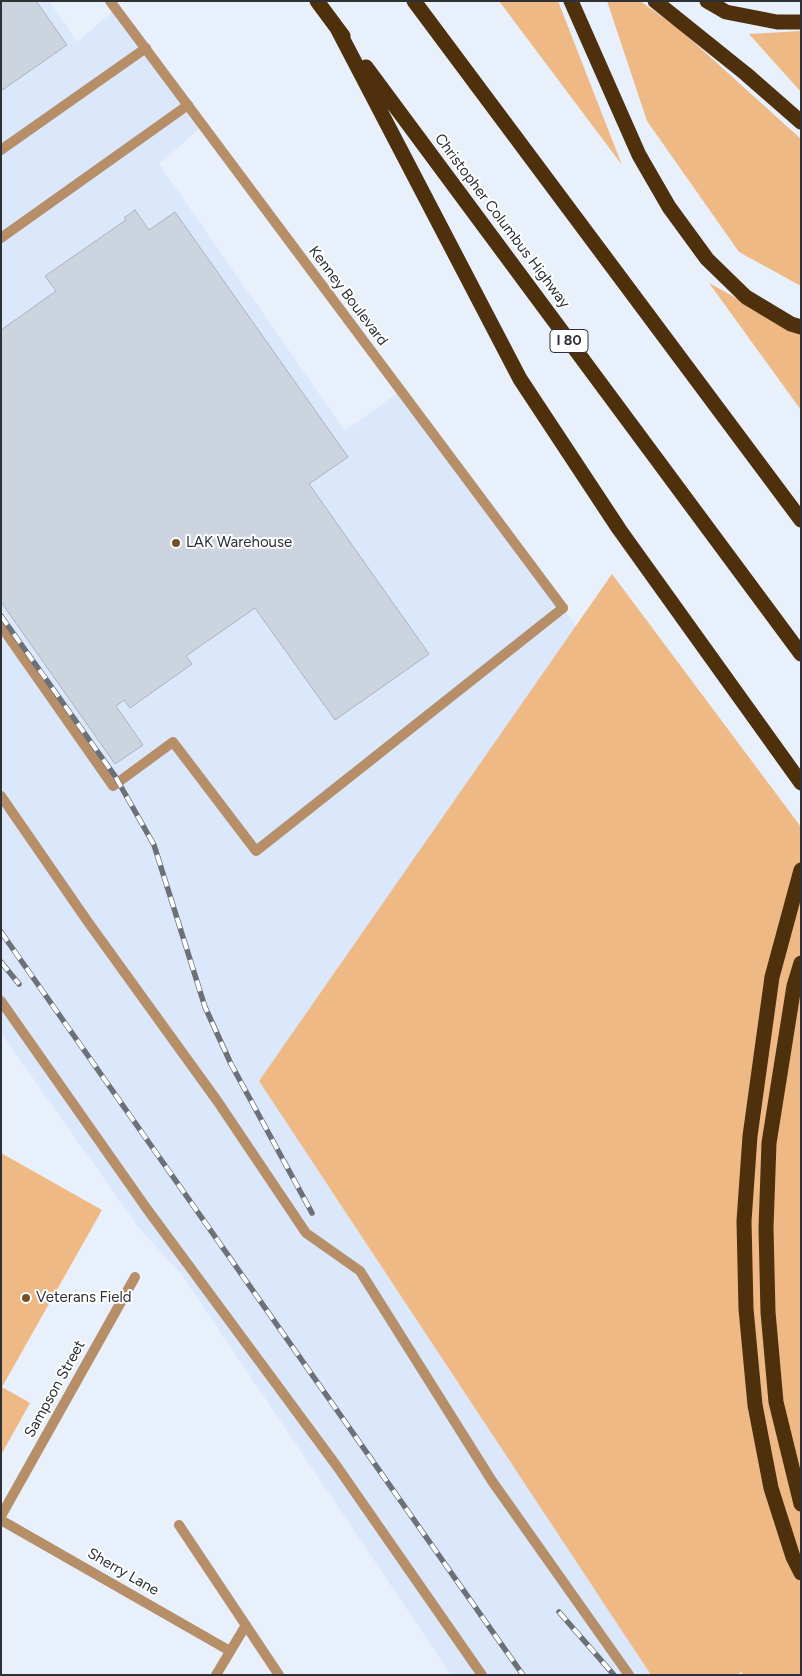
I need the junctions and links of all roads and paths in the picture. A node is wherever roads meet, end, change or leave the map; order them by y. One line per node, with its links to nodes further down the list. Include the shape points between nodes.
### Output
1 (110, 1): 9 (street, Kenney Boulevard)
2 (317, 1): 8 (highway, Christopher Columbus Highway / I 80)
3 (414, 1): 15 (highway)
4 (571, 1): 14 (highway, via 639,155 675,214 707,259 746,297)
5 (655, 1): 11 (highway)
6 (707, 1): 7 (highway, via 726,12 777,22)
7 (801, 22)
8 (338, 28): 17 (highway, Christopher Columbus Highway / I 80); 18 (highway, via 520,379 619,529)
9 (146, 48): 10 (street, Kenney Boulevard); 12 (street)
10 (188, 105): 13 (street); 16 (street, Kenney Boulevard, via 563,608 256,851 173,742 113,786)
11 (801, 122)
12 (1, 150)
13 (1, 238)
14 (801, 327)
15 (801, 520)
16 (1, 626)
17 (801, 654)
18 (801, 783)
19 (1, 796): 33 (street, via 218,1102 306,1234 360,1272 492,1481)
20 (801, 870): 27 (highway, via 772,977 750,1136 744,1221 746,1309 755,1405 771,1488)
21 (801, 963): 24 (highway, via 794,986 769,1142 766,1228 768,1312 776,1402)
22 (1, 1001): 32 (street, via 147,1209 336,1465)
23 (135, 1277): 25 (street, Sampson Street)
24 (801, 1504)
25 (1, 1518): 29 (street, Sherry Lane)
26 (179, 1525): 28 (street)
27 (801, 1573)
28 (246, 1624): 29 (street); 31 (street)
29 (230, 1650): 30 (street)
30 (216, 1675)
31 (279, 1675)
32 (482, 1675)
33 (629, 1675)

